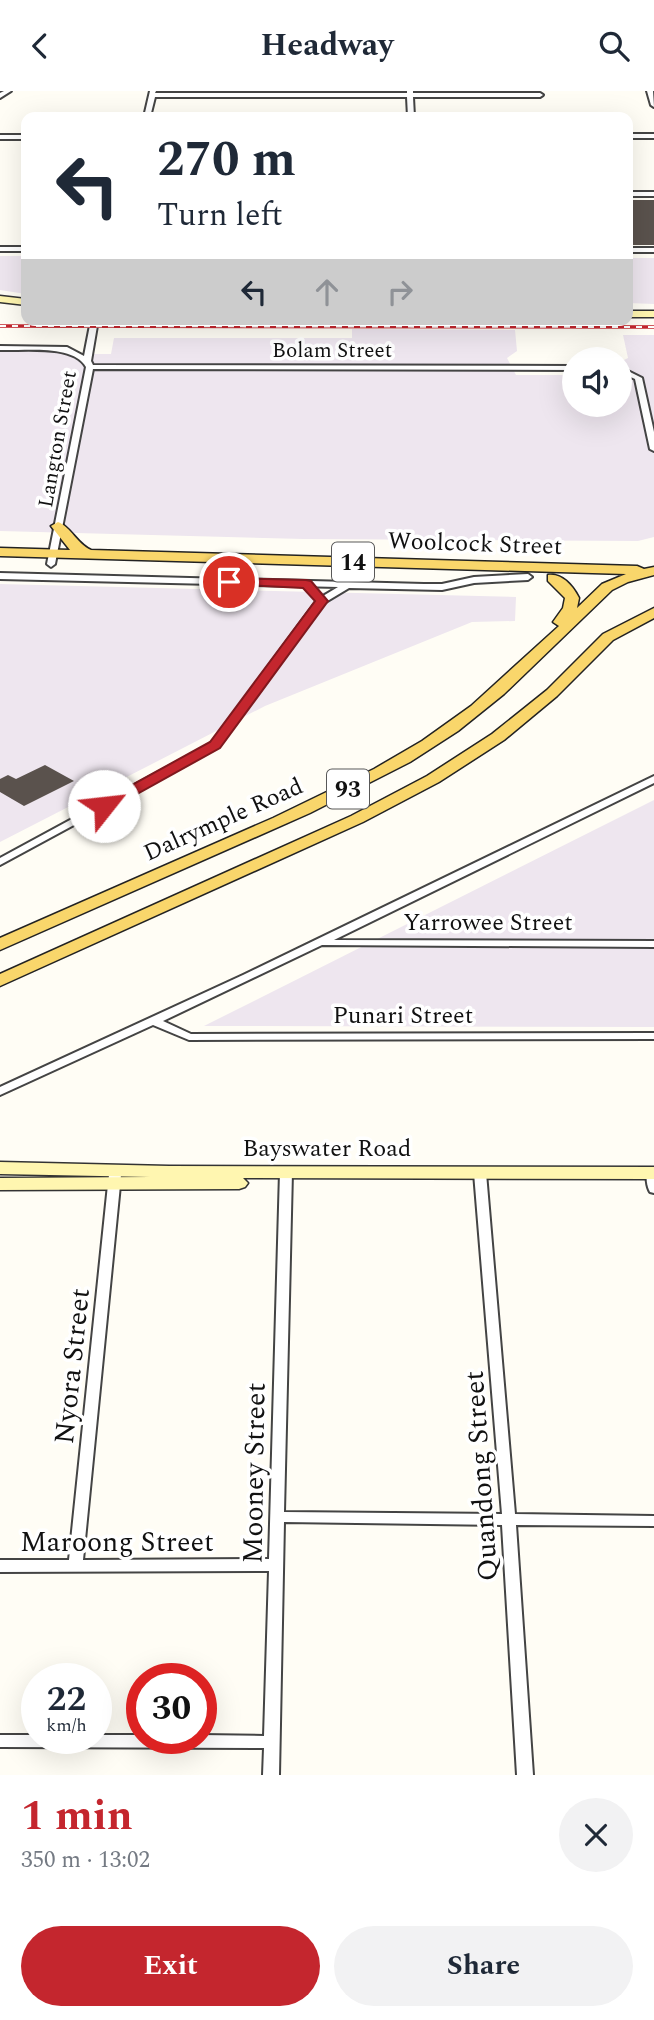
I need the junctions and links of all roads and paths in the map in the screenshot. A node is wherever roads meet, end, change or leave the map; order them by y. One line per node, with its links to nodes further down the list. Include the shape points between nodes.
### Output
1 (8, 91): 6 (street)
2 (153, 93): 3 (street); 8 (street)
3 (410, 93): 5 (street); 9 (street)
4 (652, 94): 7 (street)
5 (540, 95)
6 (0, 96)
7 (654, 105)
8 (148, 112)
9 (411, 112)
10 (633, 136): 11 (street)
11 (654, 136)
12 (0, 137): 13 (street)
13 (21, 137)
14 (633, 194): 15 (street)
15 (654, 194)
16 (0, 249): 17 (street)
17 (21, 249)
18 (633, 250): 19 (street)
19 (654, 250)
20 (0, 299): 21 (main road)
21 (21, 301)
22 (633, 316): 23 (main road)
23 (654, 316)
24 (94, 326): 26 (street, Langton Street)
25 (0, 348): 26 (street, Bolam Street, via 67,349 82,355)
26 (88, 364): 27 (street, Bolam Street); 30 (street, Langton Street)
27 (562, 368)
28 (632, 375): 29 (street, via 638,378)
29 (654, 449)
30 (58, 526): 32 (main road); 33 (street, Langton Street)
31 (0, 552): 33 (main road, Woolcock Street / 14)
32 (87, 554): 33 (main road, Woolcock Street / 14); 35 (main road, Woolcock Street / 14)
33 (52, 559): 34 (main road, Woolcock Street / 14); 37 (main road, Woolcock Street / 14)
34 (0, 562)
35 (654, 574): 39 (main road, Dalrymple Road / 93)
36 (0, 576): 40 (street)
37 (528, 577): 38 (main road, Woolcock Street / 14); 41 (street, via 442,587)
38 (553, 578): 39 (main road, Woolcock Street / 14); 44 (main road, via 570,591 572,607)
39 (623, 579): 44 (main road, Dalrymple Road / 93, via 607,587)
40 (306, 584): 41 (street); 42 (street)
41 (348, 585): 42 (street)
42 (321, 601): 47 (street, via 215,745)
43 (654, 612): 48 (main road, 93, via 608,637 520,720 433,779)
44 (529, 660): 46 (main road, Dalrymple Road / 93, via 474,712 429,744 365,780)
45 (654, 779): 49 (street)
46 (206, 853): 48 (main road); 51 (main road, Dalrymple Road / 93)
47 (0, 862)
48 (232, 876): 52 (main road, 93)
49 (322, 943): 50 (street, Yarrowee Street); 53 (street)
50 (654, 944)
51 (0, 945)
52 (0, 981)
53 (155, 1022): 54 (street, Punari Street, via 188,1037); 55 (street)
54 (654, 1036)
55 (0, 1091)
56 (0, 1168): 57 (main road, Bayswater Road)
57 (115, 1177): 58 (main road, Bayswater Road); 61 (main road, Bayswater Road); 67 (street, Nyora Street)
58 (286, 1177): 59 (main road, Bayswater Road); 62 (street, Mooney Street)
59 (481, 1178): 60 (main road, Bayswater Road); 63 (street, Quandong Street)
60 (653, 1180)
61 (0, 1184)
62 (277, 1517): 63 (street); 65 (street, Mooney Street)
63 (509, 1521): 64 (street); 71 (street, Quandong Street)
64 (654, 1521)
65 (275, 1565): 67 (street, Maroong Street); 69 (street, Mooney Street)
66 (0, 1566): 67 (street, Maroong Street)
67 (75, 1566)
68 (0, 1741): 69 (street)
69 (272, 1742): 70 (street, Mooney Street)
70 (271, 1775)
71 (525, 1775)

